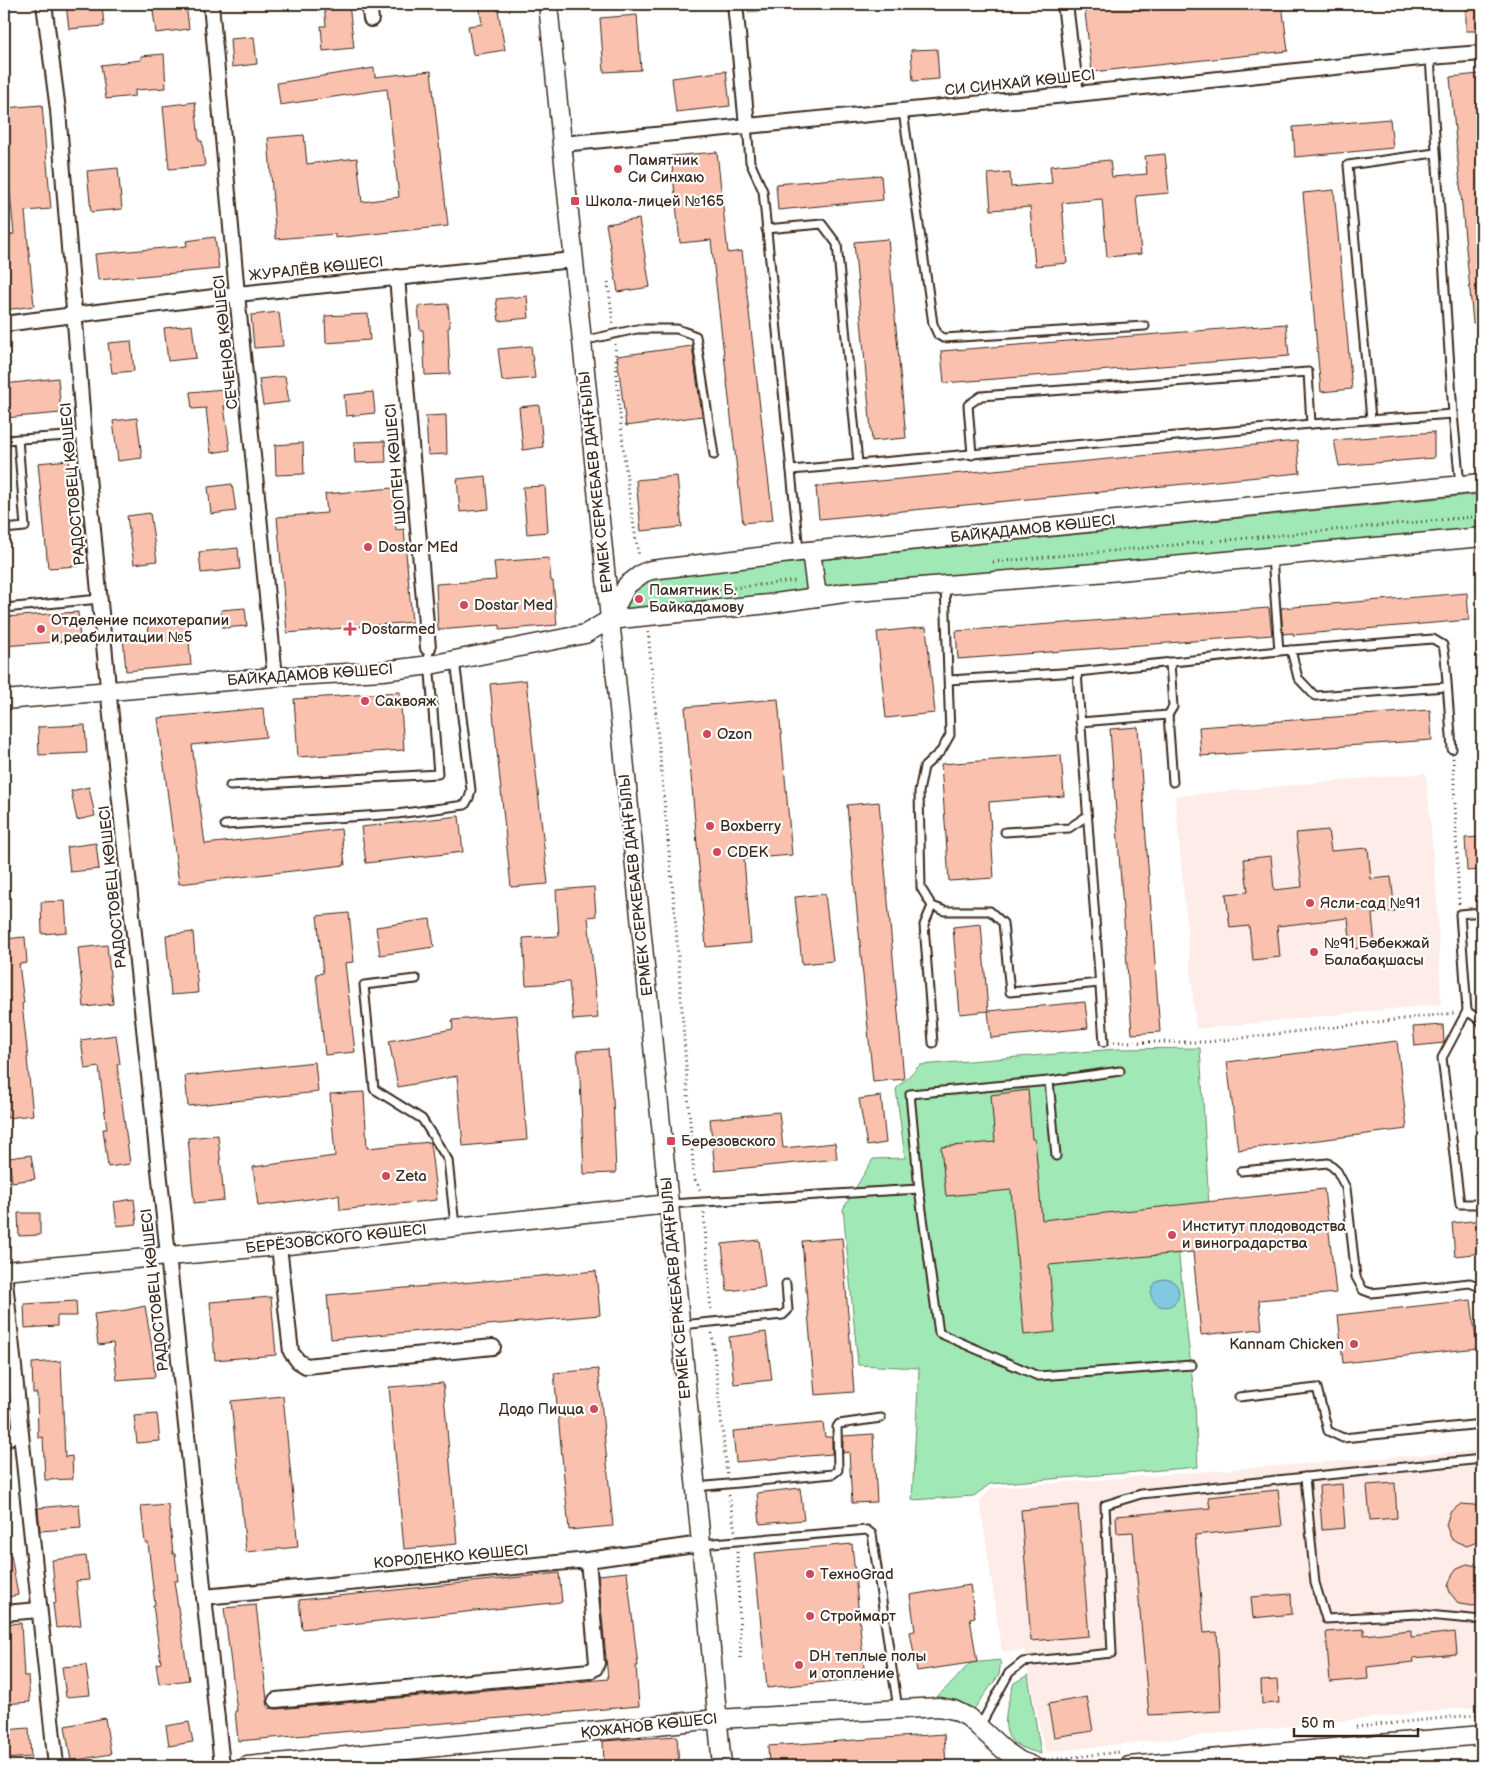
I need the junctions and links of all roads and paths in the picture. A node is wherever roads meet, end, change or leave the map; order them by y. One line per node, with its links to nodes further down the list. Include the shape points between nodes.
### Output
1 (44, 4): 20 (street, РАДОСТОВЕЦ КӨШЕСІ, via 58,110)
2 (211, 4): 19 (street, СЕЧЕНОВ КӨШЕСІ)
3 (369, 4): 7 (street)
4 (548, 4): 13 (street, ЕРМЕК СЕРКЕБАЕВ ДАҢҒЫЛЫ)
5 (735, 4): 12 (street)
6 (1064, 4): 10 (street)
7 (371, 20)
8 (1482, 53): 9 (street, СИ СИНХАЙ КӨШЕСІ)
9 (1430, 57): 10 (street, СИ СИНХАЙ КӨШЕСІ); 14 (lane)
10 (1076, 94): 11 (street, СИ СИНХАЙ КӨШЕСІ)
11 (903, 111): 12 (street, СИ СИНХАЙ КӨШЕСІ); 22 (lane, via 933,324 938,335 943,338)
12 (747, 125): 13 (street, СИ СИНХАЙ КӨШЕСІ); 15 (lane, via 750,162 763,190)
13 (562, 144): 16 (street, ЕРМЕК СЕРКЕБАЕВ ДАҢҒЫЛЫ)
14 (1435, 153): 25 (lane); 26 (lane, via 1348,165)
15 (766, 229): 33 (lane, via 822,224 837,244); 34 (lane)
16 (573, 260): 17 (street, ЖУРАЛЁВ КӨШЕСІ); 24 (street, ЕРМЕК СЕРКЕБАЕВ ДАҢҒЫЛЫ)
17 (397, 277): 19 (street, ЖУРАЛЁВ КӨШЕСІ); 52 (street, ШОПЕН КӨШЕСІ)
18 (608, 282): 23 (path)
19 (237, 294): 20 (street, ЖУРАЛЁВ КӨШЕСІ); 56 (street, СЕЧЕНОВ КӨШЕСІ)
20 (75, 316): 21 (street, ЖУРАЛЁВ КӨШЕСІ); 28 (street, РАДОСТОВЕЦ КӨШЕСІ)
21 (4, 324)
22 (1145, 326)
23 (615, 334): 24 (lane); 31 (lane, via 636,329 677,329 696,336); 43 (path, via 619,414)
24 (582, 341): 49 (street, ЕРМЕК СЕРКЕБАЕВ ДАҢҒЫЛЫ)
25 (1453, 414): 26 (lane); 36 (lane)
26 (1370, 419): 27 (lane)
27 (1311, 424): 32 (lane); 32 (lane, via 1308,372 981,396 968,405)
28 (84, 435): 29 (lane); 46 (street, РАДОСТОВЕЦ КӨШЕСІ)
29 (18, 439): 30 (lane); 38 (lane, via 24,527)
30 (4, 440)
31 (714, 454)
32 (972, 454): 33 (lane)
33 (858, 463): 34 (lane)
34 (791, 470): 41 (lane)
35 (1482, 484): 36 (street, БАЙҚАДАМОВ КӨШЕСІ)
36 (1460, 486): 41 (street, БАЙҚАДАМОВ КӨШЕСІ)
37 (1482, 516): 39 (path)
38 (4, 528)
39 (1289, 534)
40 (1482, 537): 42 (street, БАЙҚАДАМОВ КӨШЕСІ)
41 (805, 551): 43 (street, БАЙҚАДАМОВ КӨШЕСІ, via 651,570); 45 (street)
42 (1272, 557): 44 (street, БАЙҚАДАМОВ КӨШЕСІ); 51 (lane)
43 (643, 574): 49 (street, БАЙҚАДАМОВ КӨШЕСІ, via 628,584)
44 (945, 585): 45 (street, БАЙҚАДАМОВ КӨШЕСІ); 57 (lane)
45 (817, 597): 48 (street, БАЙҚАДАМОВ КӨШЕСІ)
46 (100, 599): 47 (lane); 59 (street, РАДОСТОВЕЦ КӨШЕСІ)
47 (4, 608)
48 (647, 616): 49 (street, БАЙҚАДАМОВ КӨШЕСІ); 83 (path, via 675,914 694,1177)
49 (609, 620): 53 (street, БАЙҚАДАМОВ КӨШЕСІ, via 585,634); 84 (street, ЕРМЕК СЕРКЕБАЕВ ДАҢҒЫЛЫ)
50 (1291, 650): 51 (lane); 58 (lane, via 1298,678 1315,696); 58 (lane, via 1433,639 1443,645)
51 (1279, 651): 54 (lane)
52 (429, 657): 53 (street, БАЙҚАДАМОВ КӨШЕСІ); 56 (street, БАЙҚАДАМОВ КӨШЕСІ, via 383,671); 65 (lane, via 438,774)
53 (455, 660): 67 (lane, via 471,790 465,806 397,814)
54 (1170, 662): 55 (lane); 61 (lane, via 1172,707)
55 (1077, 672): 57 (lane); 62 (lane)
56 (275, 677): 59 (street, БАЙҚАДАМОВ КӨШЕСІ)
57 (949, 680): 69 (lane, via 950,735 941,751 924,767 919,792 921,888)
58 (1447, 687): 63 (lane)
59 (109, 691): 60 (street, БАЙҚАДАМОВ КӨШЕСІ); 88 (street, РАДОСТОВЕЦ КӨШЕСІ)
60 (4, 700)
61 (1168, 715): 62 (lane); 64 (lane)
62 (1080, 722): 66 (lane)
63 (1452, 749): 71 (path)
64 (1173, 782)
65 (230, 786)
66 (1087, 816): 68 (lane, via 1069,828); 73 (lane)
67 (225, 824)
68 (1005, 832)
69 (932, 906): 73 (lane, via 944,912 990,911 1003,923 1010,992); 77 (lane, via 924,925)
70 (1482, 912): 71 (lane)
71 (1460, 914): 74 (lane)
72 (416, 979): 86 (lane, via 364,985 374,1089 422,1119 448,1160)
73 (1100, 983): 76 (lane)
74 (1467, 1011): 75 (lane); 76 (path, via 1207,1042); 85 (lane, via 1442,1058 1460,1204)
75 (1482, 1022)
76 (1104, 1042)
77 (933, 1043)
78 (1120, 1071): 79 (lane)
79 (1050, 1081): 80 (lane); 82 (lane, via 910,1094)
80 (1056, 1156)
81 (1241, 1171): 91 (lane, via 1328,1163 1337,1171 1346,1188 1356,1277 1364,1290 1371,1293 1470,1283)
82 (920, 1189): 83 (lane); 95 (lane, via 939,1333 1038,1376)
83 (703, 1202): 84 (lane); 92 (path)
84 (669, 1204): 86 (street, БЕРЁЗОВСКОГО КӨШЕСІ); 93 (street, ЕРМЕК СЕРКЕБАЕВ ДАҢҒЫЛЫ)
85 (1482, 1204)
86 (455, 1226): 87 (street, БЕРЁЗОВСКОГО КӨШЕСІ)
87 (279, 1246): 88 (street, БЕРЁЗОВСКОГО КӨШЕСІ); 94 (street, via 292,1352 306,1366)
88 (168, 1256): 89 (street, БЕРЁЗОВСКОГО КӨШЕСІ); 108 (street, РАДОСТОВЕЦ КӨШЕСІ)
89 (4, 1271): 99 (street)
90 (786, 1284): 92 (lane, via 788,1310 783,1315)
91 (1482, 1288)
92 (711, 1323): 93 (lane); 103 (path)
93 (680, 1325): 104 (street, ЕРМЕК СЕРКЕБАЕВ ДАҢҒЫЛЫ)
94 (494, 1347)
95 (1192, 1365)
96 (1239, 1397): 98 (lane, via 1317,1388 1328,1431 1343,1438)
97 (881, 1418): 103 (lane, via 839,1424 838,1470 833,1474)
98 (1482, 1424)
99 (20, 1429): 100 (street); 109 (street)
100 (4, 1441)
101 (1482, 1459): 102 (lane)
102 (1305, 1477): 111 (lane, via 1315,1583 1326,1619 1417,1614); 116 (lane, via 1141,1494 1105,1505 1112,1653 1023,1662 1010,1673)
103 (728, 1484): 104 (lane); 105 (path)
104 (696, 1487): 106 (street, ЕРМЕК СЕРКЕБАЕВ ДАҢҒЫЛЫ)
105 (736, 1541): 106 (lane); 112 (path); 114 (lane, via 863,1530 872,1534)
106 (701, 1544): 107 (street, КОРОЛЕНКО КӨШЕСІ); 115 (street, ЕРМЕК СЕРКЕБАЕВ ДАҢҒЫЛЫ)
107 (588, 1560): 108 (street, КОРОЛЕНКО КӨШЕСІ); 113 (street, via 597,1663 590,1671)
108 (204, 1596): 120 (street, РАДОСТОВЕЦ КӨШЕСІ)
109 (39, 1610): 110 (street); 119 (street)
110 (4, 1613)
111 (1482, 1620)
112 (741, 1662)
113 (276, 1700)
114 (898, 1708): 115 (street, ҚОЖАНОВ КӨШЕСІ); 116 (street, ҚОЖАНОВ КӨШЕСІ, via 954,1710)
115 (717, 1719): 121 (street, ҚОЖАНОВ КӨШЕСІ); 122 (street, ЕРМЕК СЕРКЕБАЕВ ДАҢҒЫЛЫ)
116 (979, 1728): 123 (street, ҚОЖАНОВ КӨШЕСІ, via 1004,1750)
117 (1482, 1735): 118 (street)
118 (1331, 1748): 124 (street); 125 (street)
119 (56, 1766)
120 (222, 1766)
121 (246, 1766)
122 (722, 1766)
123 (1033, 1766)
124 (1129, 1766)
125 (1333, 1766)
126 (1477, 1766): 127 (lane)
127 (1482, 1766)

